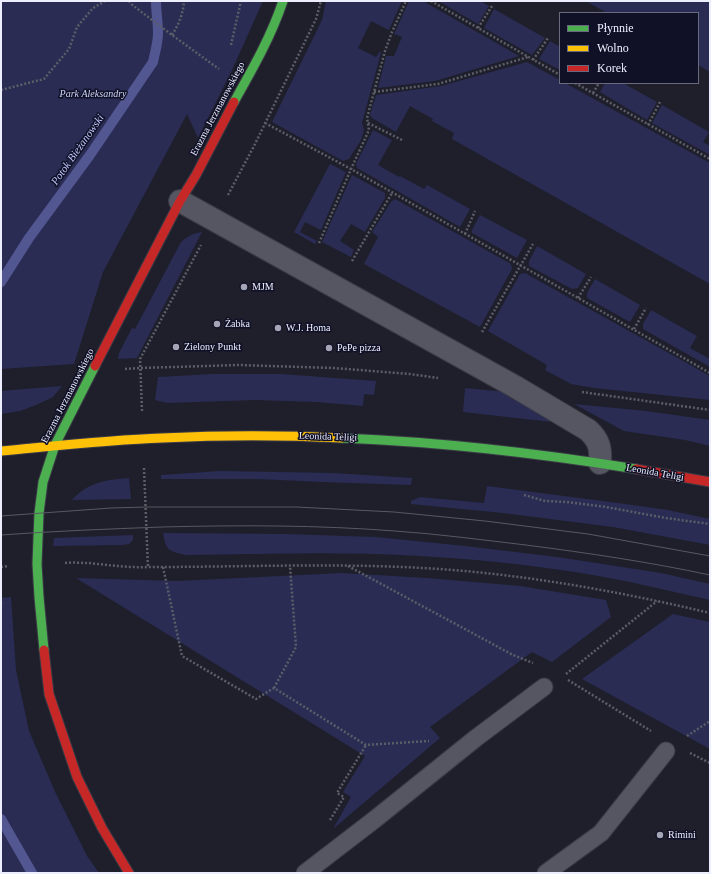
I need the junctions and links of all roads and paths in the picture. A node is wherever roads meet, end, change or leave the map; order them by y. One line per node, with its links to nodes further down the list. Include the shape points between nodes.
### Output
1 (106, 1): 20 (path, via 93,8 77,27 69,50 44,79)
2 (129, 1): 11 (path)
3 (184, 1): 11 (path, via 180,22)
4 (242, 1): 13 (path)
5 (283, 1): 31 (street, Erazma Jerzmanowskiego, via 258,59)
6 (321, 1): 25 (path, via 316,19)
7 (406, 1): 21 (path, via 384,52)
8 (431, 1): 10 (path)
9 (492, 6): 10 (path)
10 (478, 28): 14 (path)
11 (172, 36): 16 (path)
12 (548, 38): 15 (path)
13 (231, 46)
14 (528, 57): 15 (path); 21 (path, via 438,84)
15 (533, 60): 17 (path)
16 (224, 72)
17 (559, 74)
18 (577, 84): 22 (path)
19 (598, 84): 22 (path)
20 (1, 90)
21 (374, 92): 24 (path)
22 (593, 93): 26 (path)
23 (660, 102): 26 (path)
24 (368, 123): 27 (path); 29 (path, via 369,130)
25 (265, 124): 29 (path); 33 (path)
26 (648, 124): 28 (path)
27 (402, 140)
28 (710, 159)
29 (351, 170): 30 (path); 35 (path)
30 (392, 193): 34 (path); 37 (path)
31 (180, 202): 33 (street); 51 (street, Erazma Jerzmanowskiego)
32 (475, 211): 34 (path)
33 (214, 220): 44 (path, via 140,359); 53 (street, via 514,386 588,430 600,446)
34 (465, 234): 38 (path)
35 (319, 243)
36 (532, 244): 38 (path)
37 (352, 261)
38 (520, 265): 40 (path); 43 (path)
39 (591, 277): 40 (path)
40 (578, 298): 42 (path)
41 (646, 308): 42 (path)
42 (634, 329): 46 (path)
43 (482, 332)
44 (140, 368): 45 (path); 47 (path, via 239,365 334,368); 49 (path)
45 (124, 370)
46 (710, 373)
47 (440, 378)
48 (577, 392): 50 (path)
49 (141, 396)
50 (710, 410)
51 (55, 445): 52 (street, Leonida Teligi); 53 (street, Leonida Teligi, via 202,436 346,438 468,447); 75 (street, Erazma Jerzmanowskiego, via 43,482 38,532 39,596 49,694 77,777 102,828)
52 (1, 451)
53 (600, 463): 55 (street, Leonida Teligi)
54 (144, 473): 62 (path)
55 (710, 482)
56 (524, 495): 57 (path, via 545,501 606,507)
57 (710, 524)
58 (64, 563): 62 (path)
59 (290, 566): 60 (path); 61 (path); 69 (path, via 296,647)
60 (348, 566): 63 (path, via 474,572); 67 (path)
61 (163, 567): 62 (path); 69 (path, via 182,656 256,699)
62 (148, 568)
63 (657, 600): 66 (path); 70 (path, via 563,677)
64 (1, 602): 65 (path)
65 (1, 605)
66 (710, 613)
67 (534, 664)
68 (544, 687): 71 (lane)
69 (274, 688): 72 (path)
70 (654, 732)
71 (476, 738): 72 (path); 76 (lane)
72 (366, 745): 74 (path, via 337,793 344,797)
73 (666, 752): 77 (lane, via 601,833)
74 (329, 823)
75 (129, 873)
76 (305, 873)
77 (546, 873)

